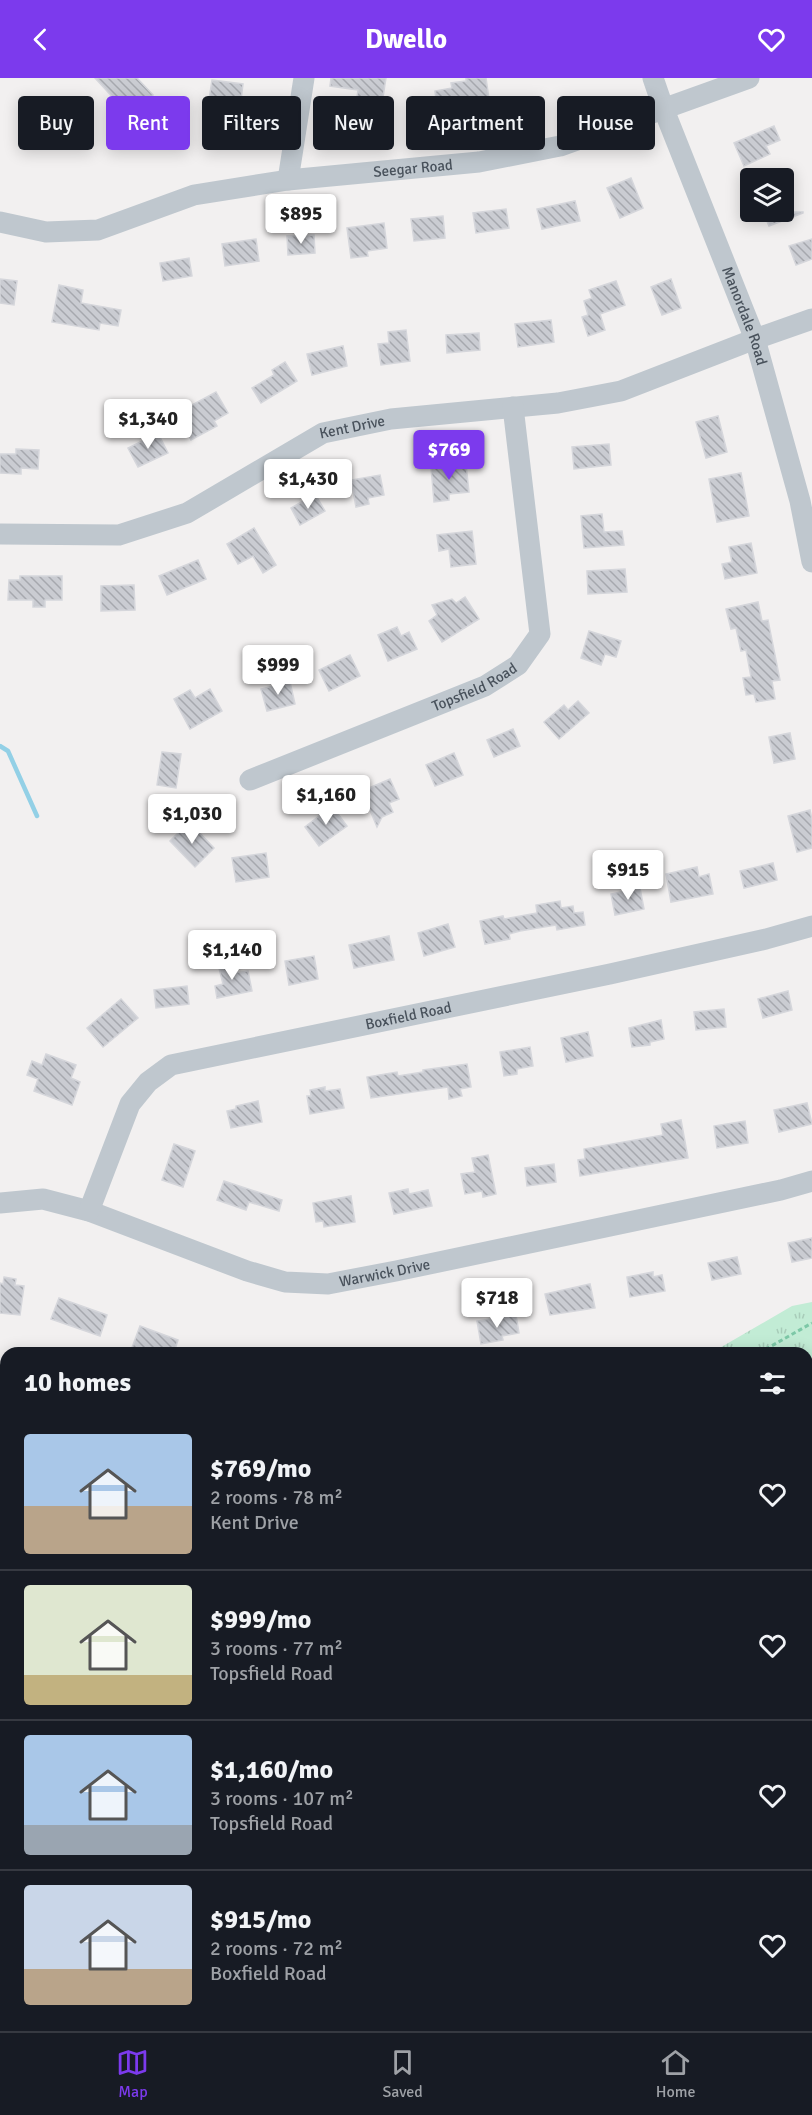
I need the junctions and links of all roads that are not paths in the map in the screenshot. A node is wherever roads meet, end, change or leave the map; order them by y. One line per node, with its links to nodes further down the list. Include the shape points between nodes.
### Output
1 (304, 78): 5 (street)
2 (653, 78): 4 (street, Manordale Road)
3 (749, 78): 4 (street, Seegar Road)
4 (664, 110): 5 (street, Seegar Road, via 560,147 480,162); 8 (street, Manordale Road)
5 (288, 180): 6 (street, Seegar Road, via 194,195 98,230 46,232)
6 (0, 222)
7 (812, 319): 8 (street, Kent Drive)
8 (755, 339): 9 (street, Kent Drive, via 621,391); 11 (street, Manordale Road, via 800,501)
9 (513, 407): 10 (street, Kent Drive, via 391,419 323,433 187,513 119,535); 12 (street, Topsfield Road, via 540,634 518,665 484,686)
10 (0, 534)
11 (812, 562)
12 (250, 780)
13 (812, 926): 16 (street, Boxfield Road, via 621,972 171,1065 148,1082 130,1104)
14 (812, 1181): 16 (street, Warwick Drive, via 328,1284 285,1282 247,1271)
15 (0, 1203): 16 (street, Warwick Drive, via 43,1199)
16 (89, 1211)

